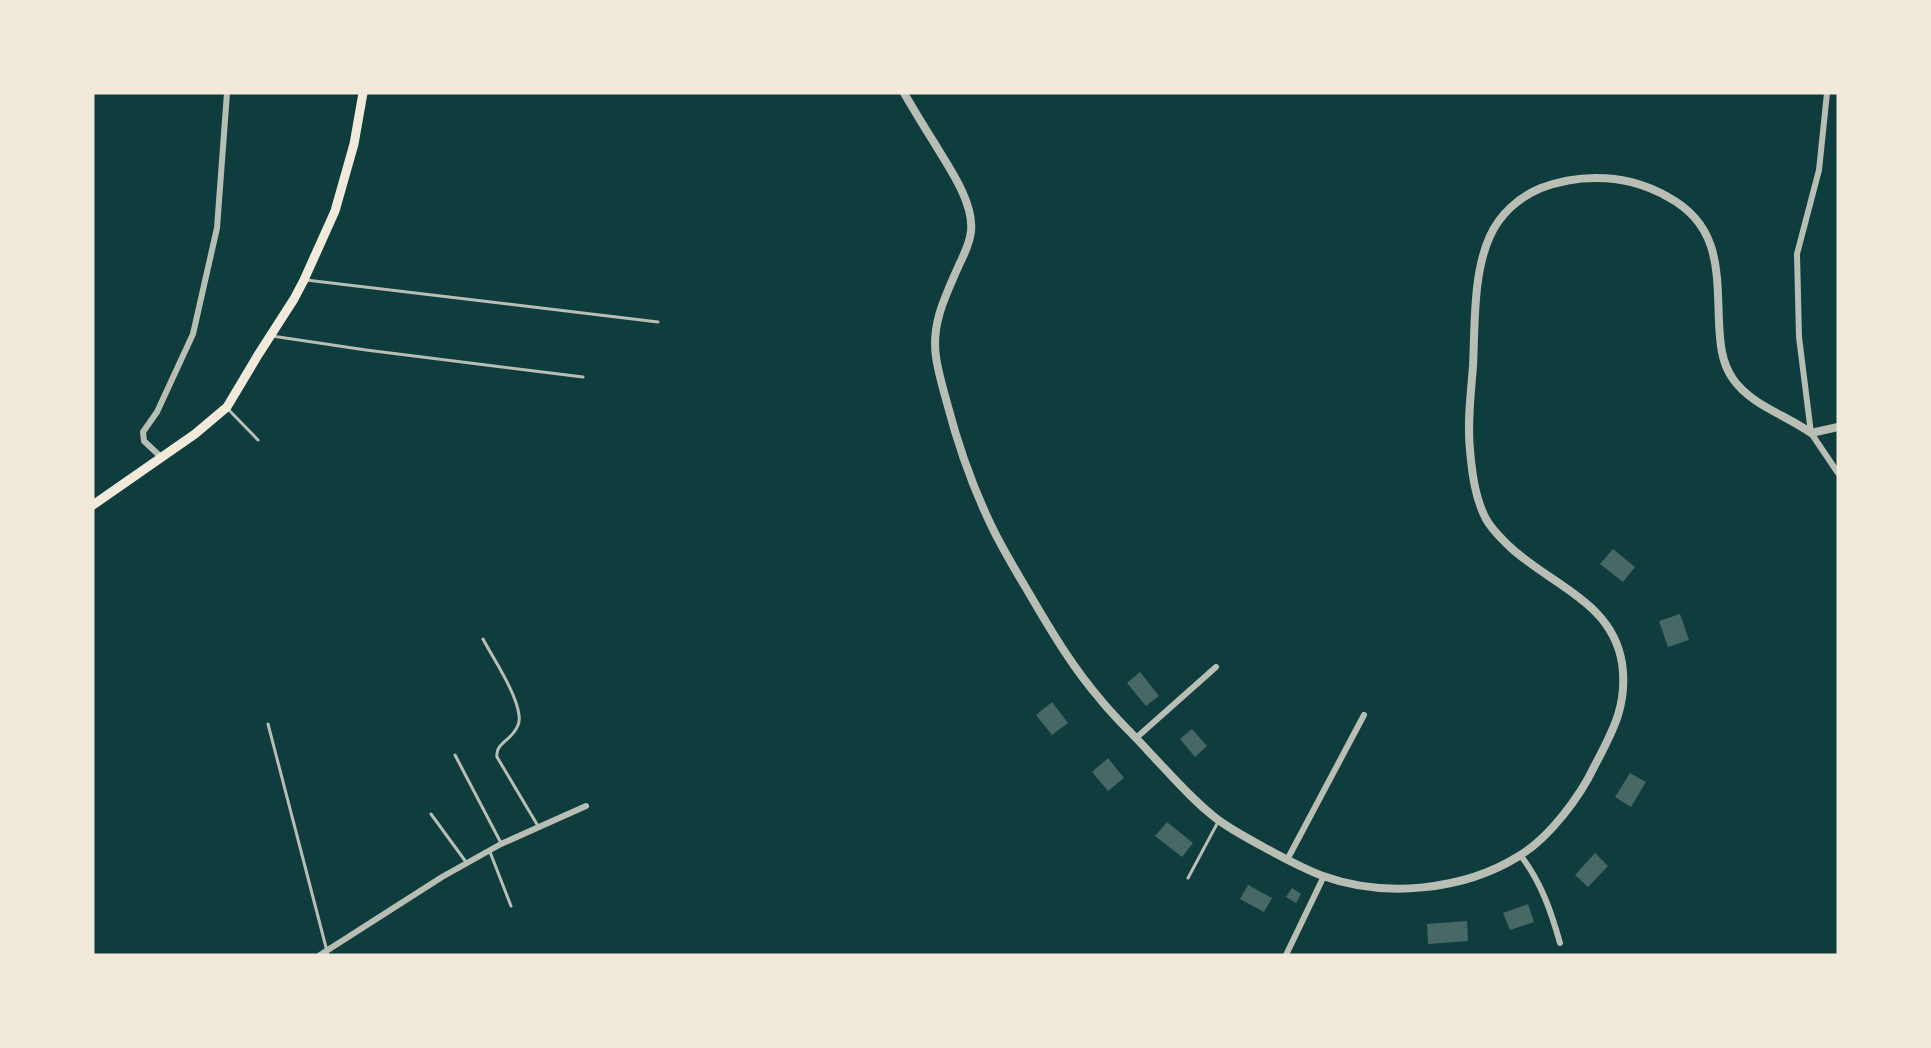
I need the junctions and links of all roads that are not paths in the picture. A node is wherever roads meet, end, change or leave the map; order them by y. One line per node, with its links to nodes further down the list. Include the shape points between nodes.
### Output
1 (227, 93): 13 (street, via 217,228 193,334 157,412 143,432 144,441)
2 (363, 93): 5 (main road, via 354,144 335,211)
3 (904, 93): 20 (street, via 953,173 969,214 967,248 944,300 935,350 959,445 992,527 1049,626 1100,699)
4 (1827, 93): 11 (street, via 1819,170 1797,254 1799,337)
5 (304, 280): 6 (lane); 7 (main road)
6 (658, 322)
7 (270, 336): 8 (lane); 9 (main road)
8 (583, 377)
9 (227, 407): 12 (lane); 13 (main road)
10 (1838, 427): 11 (street)
11 (1811, 433): 14 (street); 28 (street, via 1759,403 1739,387 1725,366 1710,242 1691,211 1662,193 1610,178 1552,184 1518,201 1497,223 1483,253 1477,297 1469,446 1477,496 1494,531 1516,552 1574,593 1608,626 1617,642 1624,680 1618,720 1589,777 1544,837)
12 (258, 440)
13 (161, 457): 15 (main road)
14 (1838, 473)
15 (93, 505)
16 (483, 639): 25 (lane, via 516,701 520,717 516,730 498,748 497,757)
17 (1216, 667): 20 (street)
18 (1364, 715): 29 (street)
19 (268, 724): 35 (lane)
20 (1136, 738): 24 (street)
21 (455, 755): 26 (lane)
22 (586, 806): 25 (street)
23 (431, 814): 30 (lane)
24 (1219, 821): 29 (street); 32 (lane)
25 (539, 827): 26 (street)
26 (501, 844): 27 (street)
27 (489, 852): 30 (street); 33 (lane)
28 (1521, 856): 31 (street, via 1490,871 1425,887 1376,888); 34 (street, via 1539,882)
29 (1287, 860): 31 (street)
30 (467, 864): 35 (street)
31 (1324, 876): 36 (street)
32 (1188, 878)
33 (511, 906)
34 (1560, 943)
35 (324, 954)
36 (1286, 955)

